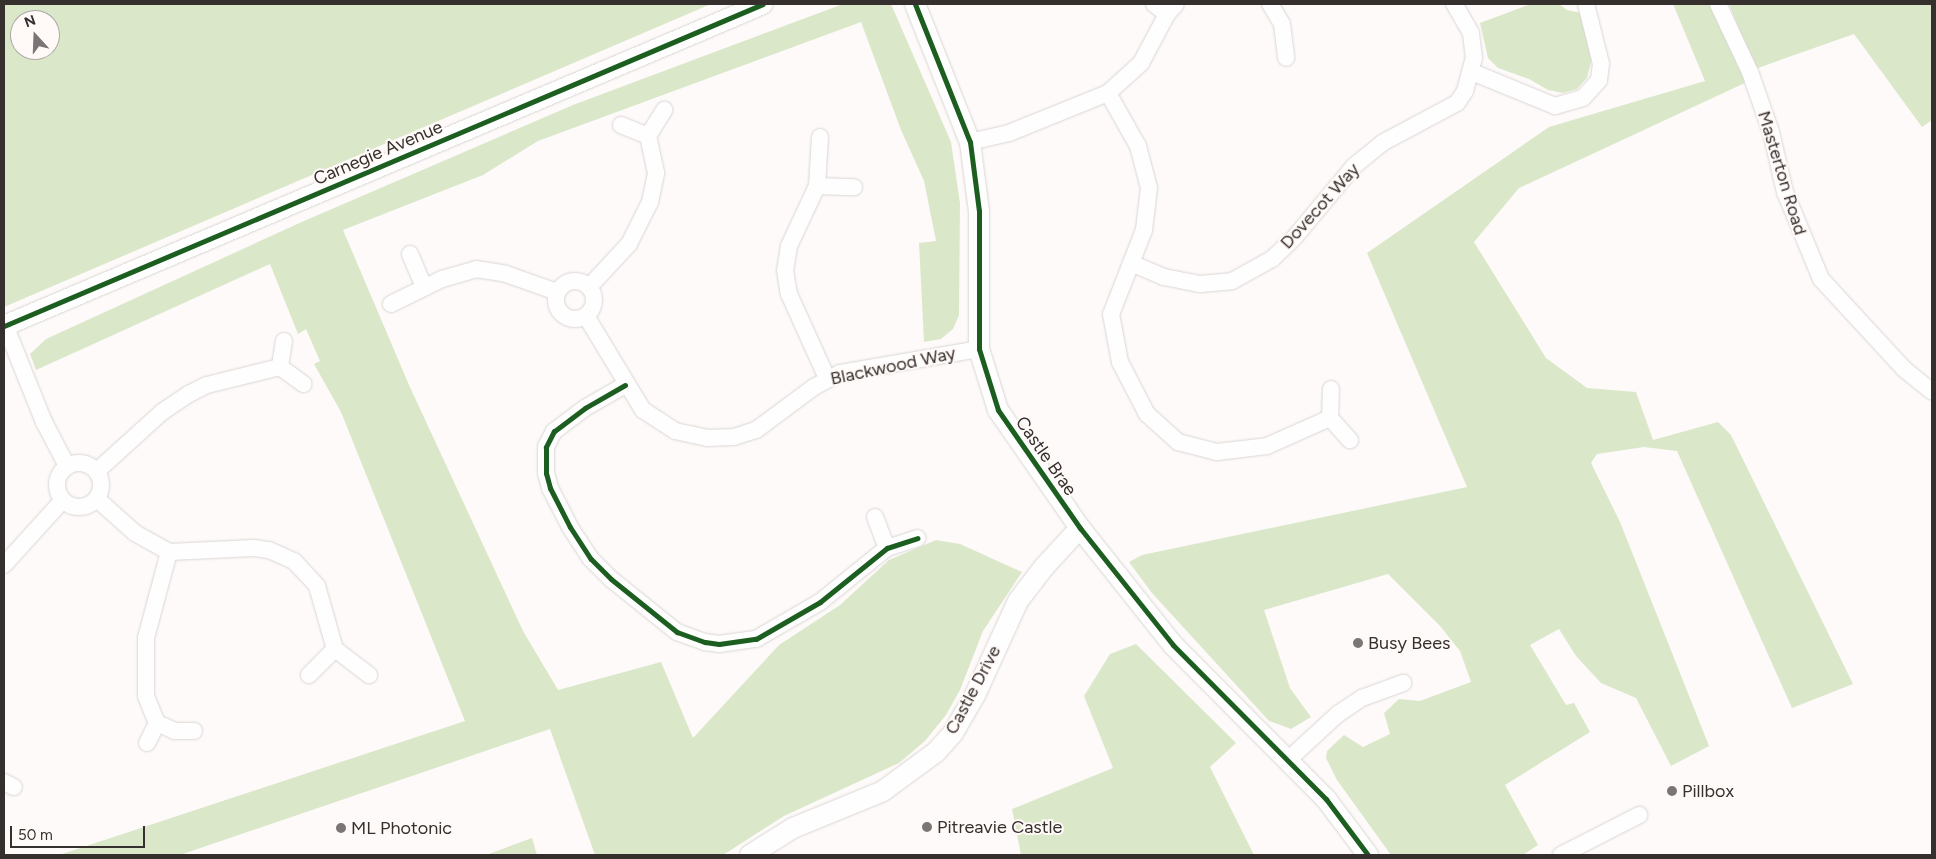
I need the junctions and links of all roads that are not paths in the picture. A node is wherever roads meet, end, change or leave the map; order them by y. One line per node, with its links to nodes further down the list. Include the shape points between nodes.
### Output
1 (763, 4): 26 (street, Carnegie Avenue)
2 (915, 4): 16 (street, Castle Brae)
3 (1154, 4): 8 (street)
4 (1270, 4): 9 (street, via 1282,24)
5 (1454, 4): 10 (street, Dovecot Way, via 1470,33)
6 (1586, 4): 10 (street, via 1601,64 1599,80 1584,98 1555,106)
7 (1718, 4): 34 (street, Masterton Road, via 1750,72 1771,132 1785,192 1821,279 1904,369)
8 (1171, 9): 11 (street, via 1141,63)
9 (1286, 58)
10 (1472, 72): 20 (street, Dovecot Way, via 1457,103 1370,153 1343,178 1284,248 1245,276 1215,284 1193,284 1164,277)
11 (1108, 93): 16 (street, via 1010,133); 20 (street, via 1138,146 1149,188 1144,230)
12 (664, 110): 14 (street)
13 (621, 125): 14 (street)
14 (648, 136): 22 (street, via 656,173 650,202 629,244)
15 (820, 138): 17 (street)
16 (970, 142): 28 (street, Castle Brae, via 979,211)
17 (817, 186): 18 (street); 30 (street, via 789,246 786,282 805,333)
18 (854, 187)
19 (410, 254): 21 (street)
20 (1131, 263): 35 (street, via 1114,302 1114,347 1147,414 1166,433 1178,442 1203,450 1232,452 1267,446)
21 (424, 287): 23 (street, via 476,269 501,273); 24 (street)
22 (589, 287): 23 (street, via 580,282 569,282); 25 (street, via 594,301)
23 (557, 292): 25 (street, via 556,303 560,313 570,319)
24 (391, 304)
25 (586, 316): 32 (street, Blackwood Way)
26 (4, 326): 37 (street, via 44,422)
27 (284, 341): 29 (street)
28 (979, 349): 30 (street, Blackwood Way); 42 (street, Castle Brae, via 989,388 1003,418)
29 (280, 367): 31 (street); 38 (street, via 208,385 189,394 162,412)
30 (827, 378): 32 (street, Blackwood Way, via 762,426 745,434 722,438 686,435 662,425 641,407)
31 (303, 384)
32 (625, 385): 44 (street, via 554,431 546,446 546,473 570,527 591,559 677,632 719,644 756,639 820,602)
33 (1331, 389): 35 (street)
34 (1932, 392)
35 (1330, 418): 36 (street)
36 (1350, 440)
37 (67, 466): 38 (street, via 84,463); 40 (street, via 57,481)
38 (97, 471): 39 (street, via 102,485)
39 (96, 499): 40 (street, via 84,507 76,507); 45 (street, via 135,533)
40 (63, 500): 46 (street)
41 (875, 517): 44 (street)
42 (1080, 528): 54 (street, Castle Brae, via 1173,645); 56 (street, Castle Drive, via 1018,601 975,696 953,733 936,752 883,791 793,828)
43 (917, 538): 44 (street)
44 (887, 548)
45 (169, 552): 47 (street, via 254,548 284,555 305,571 317,586); 51 (street, via 143,661 146,696)
46 (4, 565)
47 (335, 649): 48 (street); 49 (street)
48 (369, 675)
49 (309, 676)
50 (1403, 682): 54 (street, via 1362,698 1338,714)
51 (157, 723): 52 (street, via 174,731); 53 (street)
52 (194, 731)
53 (147, 743)
54 (1289, 759): 57 (street, Castle Brae, via 1326,799)
55 (1639, 815): 58 (street)
56 (750, 855)
57 (1368, 855)
58 (1561, 855)

